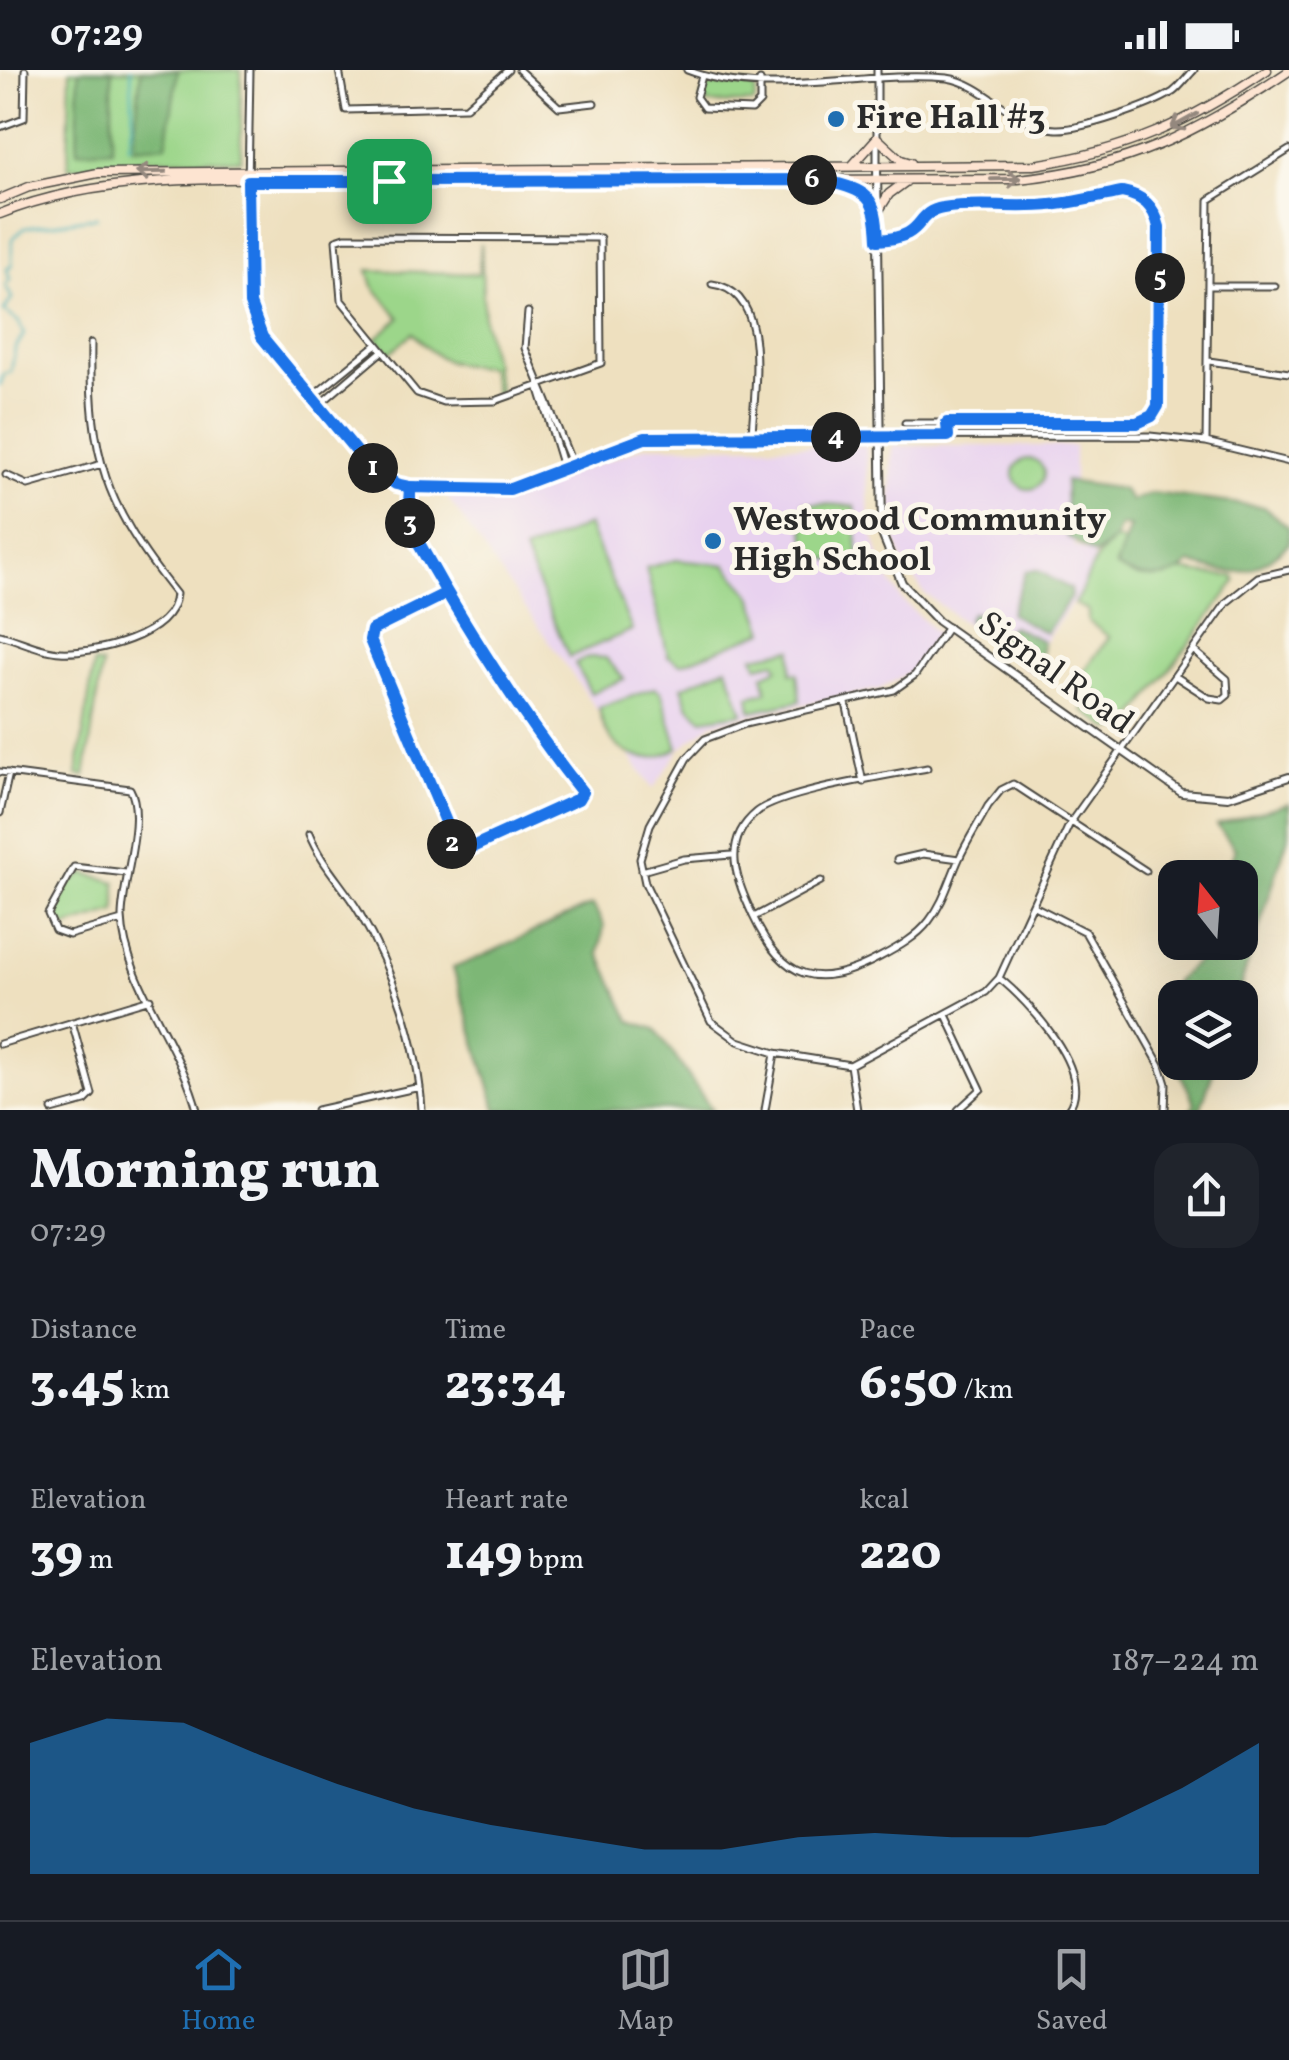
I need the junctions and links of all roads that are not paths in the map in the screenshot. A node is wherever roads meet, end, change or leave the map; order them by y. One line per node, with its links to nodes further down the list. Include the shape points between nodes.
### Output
1 (25, 70): 15 (street, via 24,118)
2 (250, 70): 21 (street)
3 (339, 70): 4 (street, via 346,110 466,107)
4 (508, 70)
5 (519, 70): 14 (street, via 558,108)
6 (687, 70): 11 (street)
7 (876, 70): 12 (street)
8 (1194, 70): 12 (street, via 1173,92 1083,126 1054,129 1017,117 964,82)
9 (1267, 70): 20 (main road, one-way to 20, via 1171,129 1090,156 1034,165)
10 (1289, 71): 24 (main road, one-way to 10, via 1018,179 1114,164 1213,122)
11 (702, 76): 13 (street); 13 (street, via 696,97 704,108 752,110 760,102)
12 (876, 78): 13 (street); 16 (street)
13 (760, 80)
14 (594, 103)
15 (0, 128)
16 (877, 138): 18 (main road); 19 (street); 20 (main road, via 901,160)
17 (1289, 150): 31 (street, via 1209,200)
18 (852, 166): 19 (main road); 21 (main road)
19 (877, 166): 20 (main road); 23 (street, Signal Road)
20 (922, 166)
21 (248, 169): 25 (street); 26 (main road, one-way to 26, via 98,173)
22 (825, 180): 23 (main road); 25 (main road); 27 (main road, via 861,190)
23 (878, 180): 24 (main road); 27 (street, Signal Road)
24 (908, 180): 27 (main road)
25 (248, 181): 28 (main road, via 90,187); 42 (street, via 254,321)
26 (0, 199)
27 (877, 213): 29 (street, Signal Road)
28 (0, 214)
29 (878, 240): 46 (street, via 913,234 923,218 946,207 1035,206 1122,192 1142,198 1156,215 1161,325 1159,400 1152,416 1137,423); 50 (street, Signal Road)
30 (712, 284): 49 (street, via 725,286 748,307)
31 (1211, 286): 32 (street); 37 (street)
32 (1276, 286)
33 (528, 312): 41 (street, via 525,348)
34 (91, 343): 54 (street, via 90,413)
35 (376, 345): 36 (street); 38 (street); 41 (street, via 341,300 336,240 600,238 601,362)
36 (381, 352): 40 (street); 41 (street, via 417,393 443,402 495,401)
37 (1209, 361): 39 (street); 51 (street)
38 (344, 370): 40 (street); 42 (street)
39 (1289, 372)
40 (351, 378): 43 (street)
41 (538, 386): 44 (street); 47 (street)
42 (312, 397): 43 (street)
43 (319, 405): 57 (street, via 367,464)
44 (555, 422): 47 (street); 53 (street)
45 (904, 423): 46 (street)
46 (947, 423): 48 (street)
47 (546, 425): 55 (street)
48 (948, 436): 50 (street); 51 (street)
49 (752, 437): 50 (street); 53 (street, via 645,438)
50 (878, 437): 60 (street, Signal Road, via 882,534 902,582)
51 (1206, 442): 52 (street)
52 (1289, 462)
53 (572, 463): 55 (street)
54 (102, 464): 56 (street, via 28,485); 61 (street, via 137,545 176,594 176,604 134,638 93,652 56,652)
55 (562, 466): 57 (street, via 510,489)
56 (6, 475)
57 (410, 487): 59 (street, via 410,527)
58 (1289, 570): 62 (street, via 1242,586)
59 (447, 593): 59 (street, via 372,630 370,640 459,853 582,792)
60 (948, 627): 64 (street, via 905,685); 65 (street, Signal Road)
61 (0, 635)
62 (1194, 650): 63 (street); 63 (street, via 1227,678 1228,695 1208,698)
63 (1175, 676): 65 (street)
64 (846, 703): 70 (street); 77 (street, via 705,739 650,825)
65 (1121, 752): 69 (street, Signal Road, via 1172,788 1205,798 1228,798); 72 (street)
66 (927, 768): 70 (street)
67 (0, 772): 68 (street)
68 (9, 773): 71 (street); 79 (street, via 130,789 136,807)
69 (1289, 777)
70 (863, 782): 74 (street, via 756,812)
71 (0, 813)
72 (1070, 823): 75 (street, via 1013,784 988,806); 78 (street); 81 (street)
73 (309, 834): 91 (street, via 358,912 398,996)
74 (732, 855): 77 (street); 82 (street)
75 (959, 859): 76 (street, via 922,854); 82 (street, via 927,925 851,973 794,970 771,952)
76 (897, 860)
77 (642, 871): 89 (street, via 711,1021 738,1041)
78 (1146, 872)
79 (126, 873): 83 (street); 83 (street, via 74,867 48,914 55,930 69,935)
80 (820, 881): 82 (street)
81 (1034, 906): 84 (street); 100 (street, via 1085,932 1160,1065)
82 (754, 917)
83 (122, 920): 85 (street)
84 (1000, 978): 86 (street); 99 (street, via 1032,1004 1067,1064 1075,1087)
85 (150, 999): 87 (street); 93 (street)
86 (946, 1015): 90 (street); 98 (street, via 981,1089)
87 (72, 1022): 88 (street); 92 (street, via 92,1094)
88 (0, 1044)
89 (776, 1053): 90 (street); 96 (street)
90 (850, 1065): 97 (street)
91 (420, 1088): 94 (street); 95 (street)
92 (52, 1110)
93 (197, 1110)
94 (317, 1110)
95 (422, 1110)
96 (765, 1110)
97 (857, 1110)
98 (958, 1110)
99 (1068, 1110)
100 (1165, 1110)

